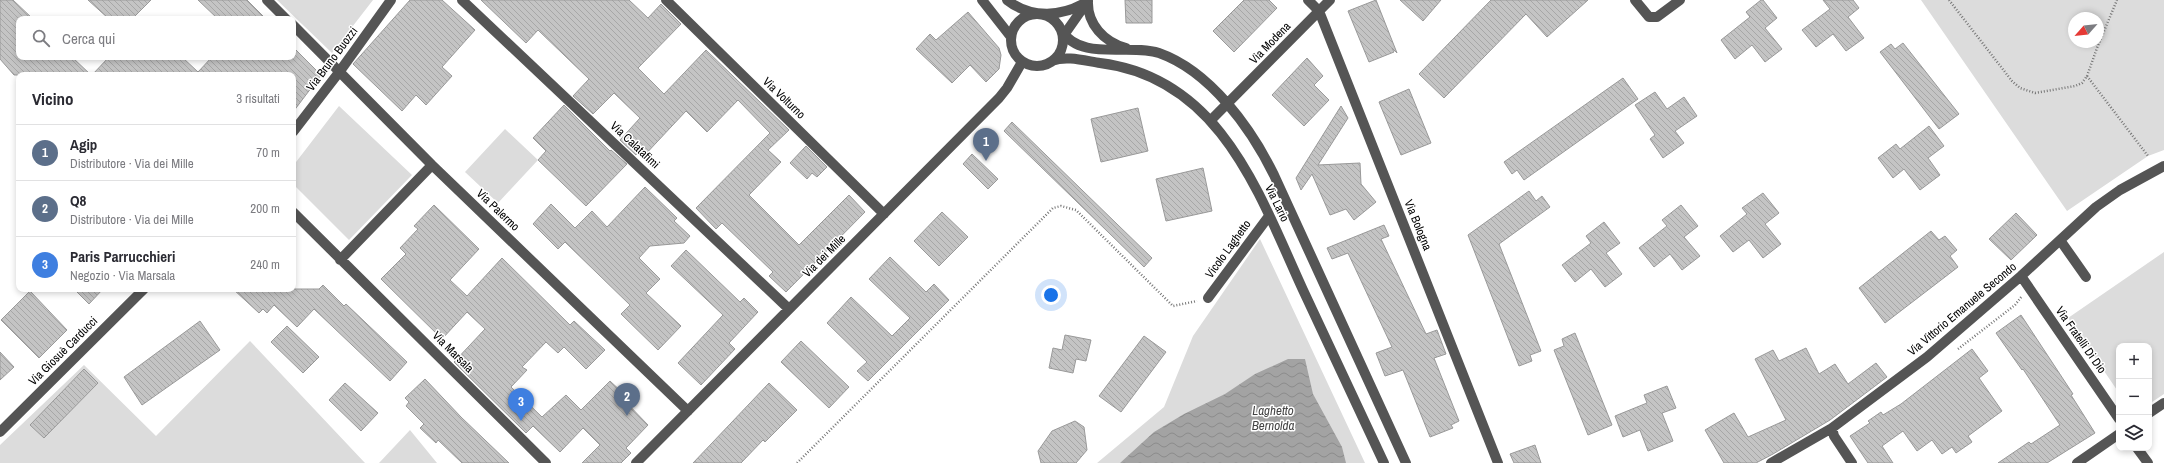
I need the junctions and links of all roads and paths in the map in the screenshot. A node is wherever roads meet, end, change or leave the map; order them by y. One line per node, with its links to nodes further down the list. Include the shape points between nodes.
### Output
1 (267, 0): 16 (street)
2 (391, 0): 23 (street, Via Bruno Buozzi)
3 (462, 0): 40 (street, Via Calatafimi)
4 (666, 0): 31 (street, Via Volturno)
5 (982, 0): 19 (street)
6 (1007, 0): 15 (street, via 1024,10)
7 (1088, 0): 15 (street, via 1067,11); 18 (street); 20 (street, Via Lario, via 1091,20 1099,32 1116,45)
8 (1308, 0): 14 (street, Via Bologna)
9 (1330, 0): 14 (street, Via Modena)
10 (1635, 0): 11 (street, via 1649,17 1657,17)
11 (1680, 0)
12 (1949, 0): 24 (path, via 2020,88 2035,93 2062,89 2082,83)
13 (2117, 0): 24 (path)
14 (1319, 11): 25 (street, Via Modena); 54 (street, Via Bologna)
15 (1039, 14): 18 (street, via 1051,18); 19 (street, via 1031,14 1019,20)
16 (283, 16)
17 (296, 28): 23 (street, Via Palermo)
18 (1063, 35): 20 (street, Via Lario, via 1080,44 1096,48); 22 (street, via 1060,54)
19 (1010, 37): 21 (street, via 1012,49)
20 (1138, 50): 25 (street, Via Lario, via 1151,51 1173,60 1198,77)
21 (1022, 62): 22 (street, via 1039,67); 31 (street, Via dei Mille, via 1004,93)
22 (1052, 62): 26 (street, Via Lario, via 1063,59 1107,64 1150,75 1173,88)
23 (340, 72): 27 (street, Via Bruno Buozzi); 29 (street, Via Palermo)
24 (2087, 76): 28 (path)
25 (1228, 104): 26 (street, Via Modena); 53 (street, Via Lario, via 1247,128 1265,158)
26 (1210, 121): 33 (street, Via Lario, via 1239,158)
27 (296, 128)
28 (2148, 156)
29 (432, 165): 35 (street); 42 (street, Via Palermo)
30 (2164, 166): 34 (street, Via Vittorio Emanuele Secondo, via 2108,198)
31 (884, 214): 40 (street, Via dei Mille)
32 (296, 215): 35 (street, Via Marsala)
33 (1269, 216): 39 (street, Vicolo Laghetto); 52 (street, Via Lario)
34 (2060, 240): 36 (street, Via Vittorio Emanuele Secondo); 37 (street)
35 (340, 260): 49 (street, Via Marsala)
36 (2021, 276): 44 (street, Via Fratelli Di Dio); 45 (street, Via Vittorio Emanuele Secondo, via 1927,357)
37 (2086, 277)
38 (141, 292): 46 (street, Via Giosuè Carducci)
39 (1208, 298): 51 (path, via 1173,306 1076,210 1061,206 1053,208)
40 (789, 309): 42 (street, Via dei Mille)
41 (2164, 403): 43 (street)
42 (688, 411): 50 (street, Via dei Mille)
43 (2152, 411)
44 (2116, 415)
45 (1832, 428): 55 (street, Via Vittorio Emanuele Secondo); 56 (street, via 1834,436)
46 (0, 432)
47 (2116, 436): 57 (street)
48 (2139, 451): 58 (street)
49 (546, 463)
50 (636, 463)
51 (797, 463)
52 (1384, 463)
53 (1406, 463)
54 (1498, 463)
55 (1771, 463)
56 (1852, 463)
57 (2077, 463)
58 (2148, 463)

